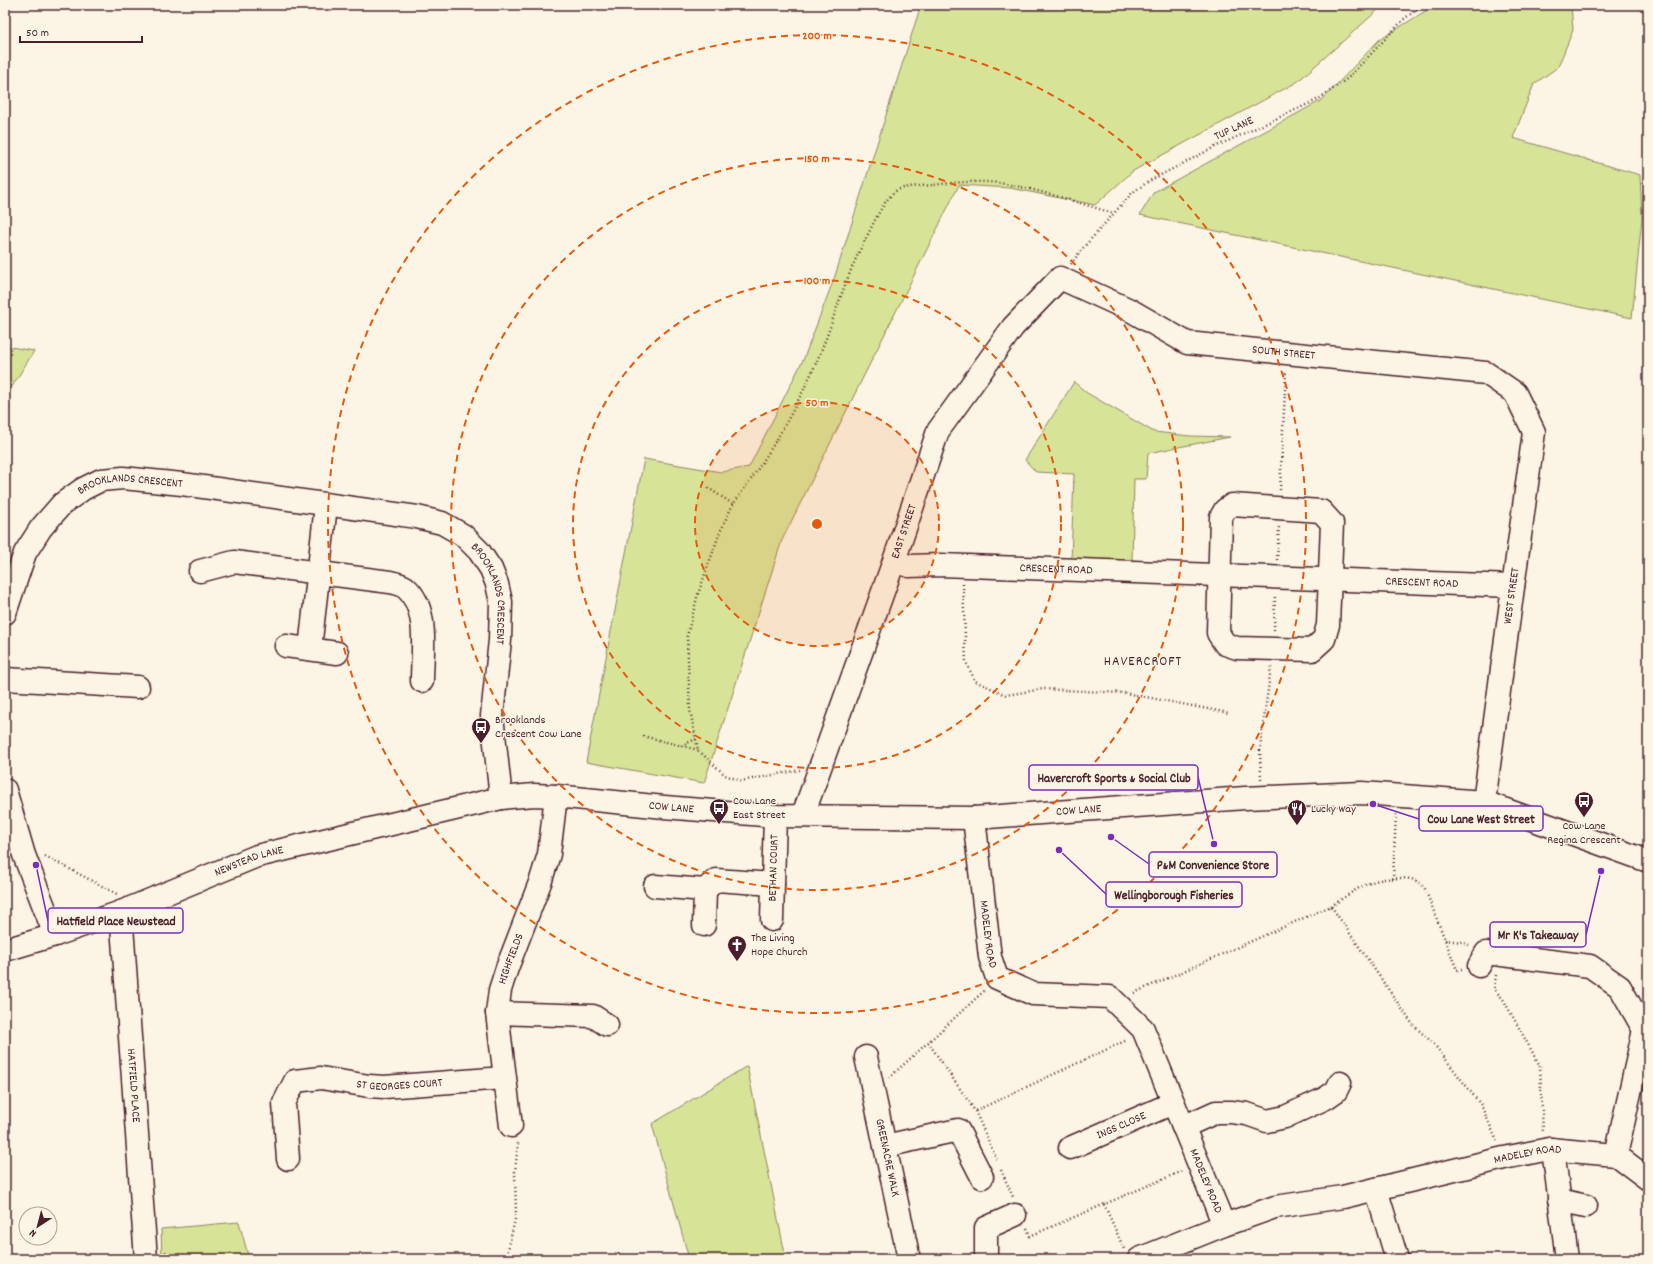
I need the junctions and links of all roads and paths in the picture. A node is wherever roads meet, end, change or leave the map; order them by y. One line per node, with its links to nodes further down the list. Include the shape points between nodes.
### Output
1 (1424, 5): 2 (path, TUP LANE, via 1405,18 1348,78 1319,99 1149,181 1132,193)
2 (1113, 213): 3 (path, TUP LANE); 6 (path, via 1004,184 950,183 900,189 891,194 851,270 824,344 806,384 767,456)
3 (1060, 278): 4 (street, SOUTH STREET, via 1130,310 1187,343 1486,373); 8 (street, EAST STREET, via 1013,327 938,431)
4 (1515, 393): 14 (street, WEST STREET, via 1534,432)
5 (708, 488): 6 (path)
6 (733, 504): 24 (path, via 698,594 687,636 690,710)
7 (326, 505): 11 (street); 15 (street, BROOKLANDS CRESCENT, via 182,484 124,478 101,480 62,504 41,528 25,553); 31 (street, BROOKLANDS CRESCENT, via 417,517 442,523 463,535 479,551 491,569 501,602 492,716)
8 (894, 561): 9 (street, CRESCENT ROAD, via 909,566); 33 (street, EAST STREET)
9 (962, 566): 12 (street, CRESCENT ROAD); 22 (path, via 966,662 975,681 1006,695 1043,690 1125,693)
10 (200, 571): 11 (street, via 234,562)
11 (319, 572): 17 (street); 20 (street, via 404,586 416,601 422,619)
12 (1219, 575): 13 (street, CRESCENT ROAD); 13 (street, via 1218,633 1225,644 1237,648 1312,650 1324,639 1328,625); 13 (street, via 1221,517 1232,505 1321,511 1332,523)
13 (1330, 579): 14 (street, CRESCENT ROAD)
14 (1513, 586): 32 (street, WEST STREET)
15 (5, 613)
16 (286, 646): 17 (street)
17 (310, 649): 18 (street)
18 (337, 653)
19 (5, 679): 21 (street)
20 (422, 681)
21 (138, 687)
22 (1230, 712)
23 (643, 736): 25 (path)
24 (696, 739): 25 (path); 26 (path)
25 (680, 746): 26 (path)
26 (698, 750): 27 (path, via 725,775 741,781)
27 (804, 770)
28 (5, 790): 36 (street)
29 (556, 796): 31 (street, COW LANE); 34 (street, COW LANE); 52 (street, HIGHFIELDS, via 549,854 507,968 500,990)
30 (1396, 796): 32 (street, COW LANE); 35 (street, COW LANE, via 1362,793 1245,798); 38 (path)
31 (501, 798): 43 (street, NEWSTEAD LANE, via 257,856)
32 (1484, 802): 37 (street, COW LANE)
33 (802, 815): 34 (street, COW LANE); 35 (street, COW LANE)
34 (775, 816): 39 (street, BETHAN COURT)
35 (974, 818): 50 (street, MADELEY ROAD, via 990,957)
36 (24, 855): 43 (path, via 40,853 124,898); 46 (street)
37 (1648, 861)
38 (1393, 879): 42 (path, via 1380,880 1361,888); 47 (path, via 1416,880 1422,884)
39 (773, 884): 41 (street, via 716,880); 44 (street, BETHAN COURT)
40 (655, 886): 41 (street)
41 (705, 890): 45 (street)
42 (1331, 906): 51 (path); 68 (path, via 1413,1025 1433,1043 1481,1105)
43 (126, 910): 46 (street, NEWSTEAD LANE); 81 (street, HATFIELD PLACE)
44 (772, 920)
45 (704, 925)
46 (55, 935): 48 (street, NEWSTEAD LANE)
47 (1445, 940): 49 (path, via 1462,942); 49 (path, via 1457,970)
48 (5, 950)
49 (1488, 958): 66 (path, via 1494,989 1503,999 1540,1066 1543,1135); 67 (street, via 1590,966 1620,987 1644,1030)
50 (997, 978): 51 (street, MADELEY ROAD, via 1033,994 1110,997); 55 (path)
51 (1114, 1001): 54 (street, MADELEY ROAD)
52 (497, 1013): 53 (street, via 593,1016); 57 (street, HIGHFIELDS)
53 (607, 1025)
54 (1144, 1032): 60 (street, MADELEY ROAD); 61 (path)
55 (928, 1042): 59 (path); 61 (path)
56 (864, 1053): 59 (street, GREENACRE WALK)
57 (504, 1078): 62 (street, HIGHFIELDS); 69 (street, ST GEORGES COURT, via 384,1087 320,1078 295,1081 284,1103)
58 (1340, 1083): 63 (street, via 1336,1091 1326,1098 1285,1117 1267,1121 1247,1114 1216,1112)
59 (874, 1093): 64 (street, GREENACRE WALK)
60 (1173, 1103): 63 (street, MADELEY ROAD); 65 (street, INGS CLOSE)
61 (975, 1111): 70 (path)
62 (512, 1126): 82 (path, via 520,1130 515,1172 516,1214)
63 (1183, 1127): 71 (street, MADELEY ROAD)
64 (885, 1146): 72 (street, via 958,1130); 83 (street, GREENACRE WALK)
65 (1066, 1148)
66 (1549, 1149): 67 (street, MADELEY ROAD); 68 (street, MADELEY ROAD); 75 (street)
67 (1616, 1155): 73 (street)
68 (1504, 1158): 74 (street, MADELEY ROAD)
69 (288, 1159)
70 (998, 1163)
71 (1198, 1164): 76 (path); 79 (street, MADELEY ROAD)
72 (991, 1173): 78 (path)
73 (1648, 1179)
74 (1376, 1189): 79 (street, MADELEY ROAD, via 1343,1197 1275,1207); 85 (street)
75 (1559, 1200): 77 (street); 86 (street)
76 (1104, 1204): 78 (path, via 1030,1236); 80 (path)
77 (1586, 1206)
78 (1018, 1212): 84 (street, via 986,1228)
79 (1224, 1225): 80 (street)
80 (1137, 1257)
81 (146, 1259)
82 (506, 1259)
83 (909, 1259)
84 (986, 1259)
85 (1397, 1259)
86 (1567, 1259)

